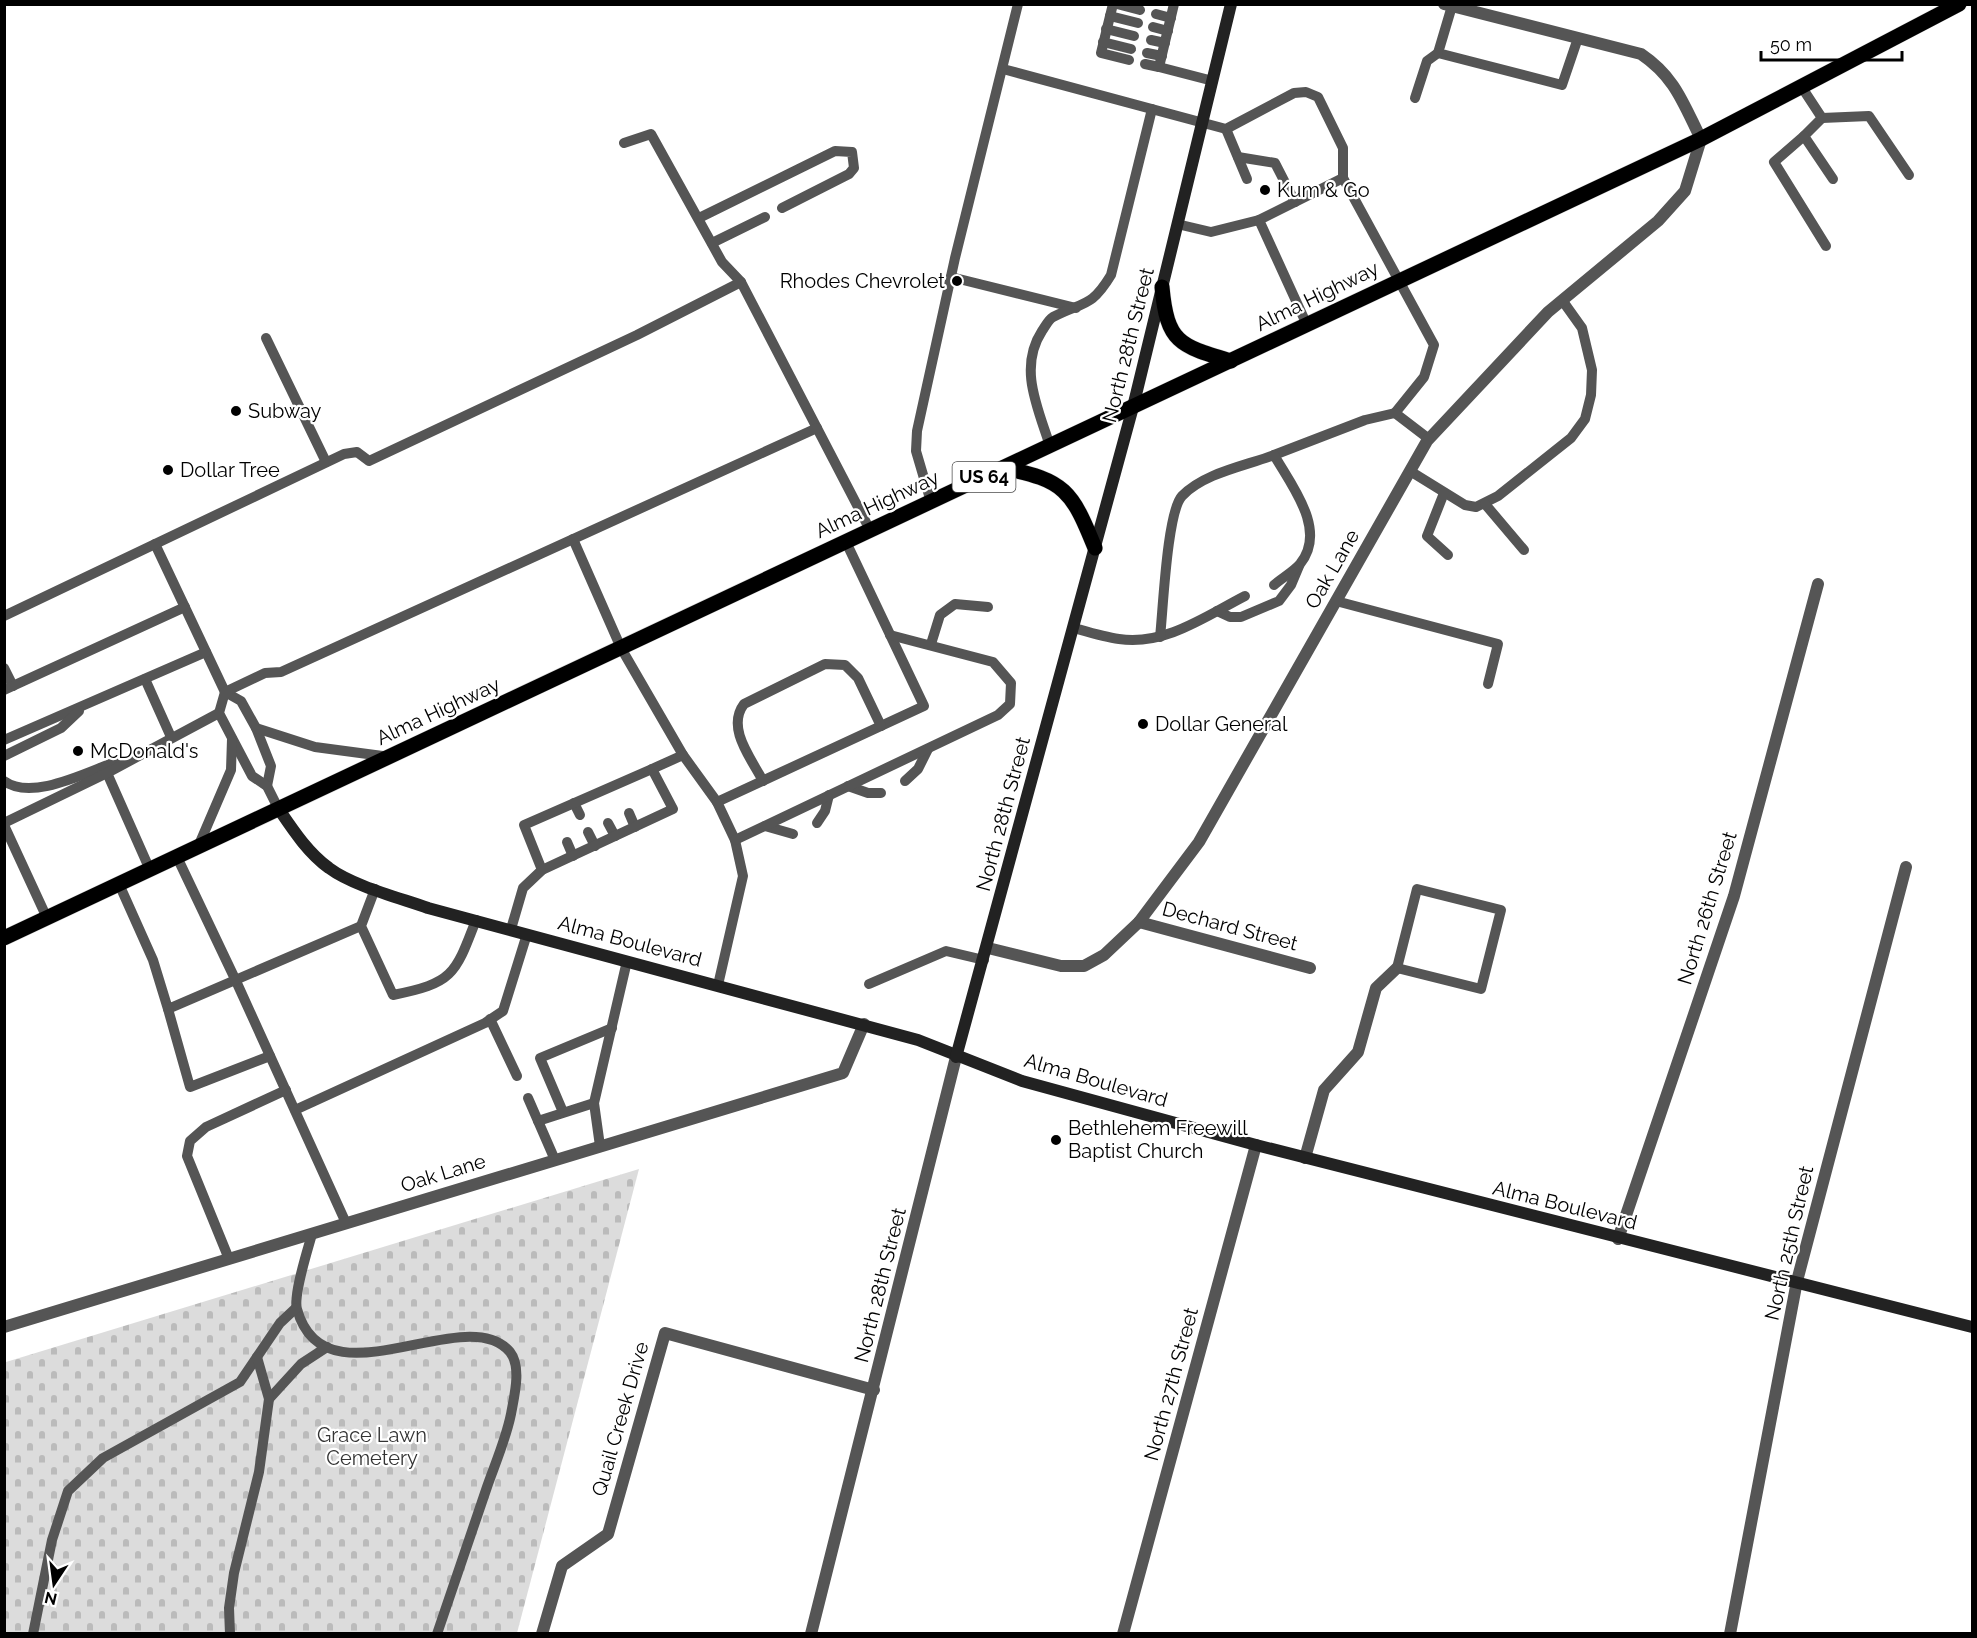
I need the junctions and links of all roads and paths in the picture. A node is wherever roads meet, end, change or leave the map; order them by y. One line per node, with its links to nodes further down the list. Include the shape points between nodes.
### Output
1 (1018, 4): 23 (lane)
2 (1115, 4): 7 (lane); 9 (lane)
3 (1174, 4): 10 (lane)
4 (1231, 4): 24 (street, North 28th Street)
5 (1959, 4): 25 (main road, Alma Highway / US 64)
6 (1448, 5): 16 (street); 19 (lane)
7 (1140, 10)
8 (1156, 14): 10 (lane)
9 (1110, 16): 11 (lane); 13 (lane)
10 (1171, 18): 14 (lane)
11 (1138, 23)
12 (1153, 27): 14 (lane)
13 (1106, 30): 15 (lane); 20 (lane, via 1101,54)
14 (1168, 31): 18 (lane)
15 (1134, 36)
16 (1578, 38): 19 (lane, via 1562,85); 32 (street, via 1641,54 1660,67 1673,83)
17 (1151, 40): 18 (lane)
18 (1165, 43): 22 (lane)
19 (1438, 53): 26 (lane, via 1427,60)
20 (1130, 54)
21 (1146, 58): 22 (lane)
22 (1160, 62): 24 (lane)
23 (1003, 69): 27 (lane); 47 (lane)
24 (1213, 81): 29 (street, North 28th Street)
25 (1801, 86): 28 (lane); 32 (main road, Alma Highway / US 64)
26 (1415, 98)
27 (1152, 109): 29 (lane); 52 (lane, via 1111,275 1099,294)
28 (1822, 118): 31 (lane); 35 (lane, via 1869,116)
29 (1202, 124): 30 (lane); 44 (street, North 28th Street)
30 (1226, 129): 34 (lane); 36 (lane, via 1294,93 1318,97 1342,148)
31 (1804, 136): 38 (lane); 46 (lane, via 1774,162)
32 (1701, 139): 48 (main road, Alma Highway / US 64); 51 (street, Oak Lane, via 1684,191 1658,221)
33 (624, 143): 43 (lane, via 651,134)
34 (1238, 157): 37 (lane); 39 (lane, via 1275,163)
35 (1909, 175)
36 (1343, 178): 39 (lane); 48 (lane)
37 (1247, 179)
38 (1833, 179)
39 (1295, 202): 41 (lane)
40 (782, 208): 43 (lane, via 849,174 854,168 852,152 835,151)
41 (1261, 215): 44 (lane, via 1211,232); 53 (lane)
42 (765, 217): 45 (lane)
43 (699, 218): 45 (lane)
44 (1178, 224): 50 (street, North 28th Street)
45 (712, 243): 49 (lane, via 722,262)
46 (1826, 246)
47 (951, 277): 52 (lane); 66 (lane, via 917,431 916,451)
48 (1399, 279): 53 (main road, Alma Highway / US 64); 57 (lane, via 1434,345 1424,377)
49 (741, 282): 58 (lane); 62 (lane, via 369,460 357,452)
50 (1162, 287): 55 (main road, via 1165,316 1172,333 1191,349); 56 (street, North 28th Street)
51 (1562, 300): 59 (street, Oak Lane); 67 (lane, via 1582,328 1589,350 1591,395 1585,419 1571,438)
52 (1077, 308): 60 (lane, via 1051,318 1035,342 1029,378)
53 (1307, 325): 55 (main road, Alma Highway / US 64)
54 (266, 338): 62 (lane)
55 (1231, 361): 56 (main road, Alma Highway / US 64)
56 (1133, 407): 60 (main road, Alma Highway / US 64); 72 (street, North 28th Street)
57 (1395, 413): 59 (lane); 61 (lane, via 1365,420)
58 (817, 428): 68 (lane); 69 (lane)
59 (1429, 439): 64 (street, Oak Lane)
60 (1050, 446): 63 (main road, Alma Highway / US 64)
61 (1274, 455): 75 (lane, via 1309,519 1308,547); 86 (lane, via 1207,479 1180,498 1173,518)
62 (326, 462): 71 (lane)
63 (1003, 468): 66 (main road, Alma Highway / US 64); 72 (main road, via 1034,474 1061,486 1073,500)
64 (1410, 471): 65 (lane); 79 (street, Oak Lane)
65 (1444, 493): 67 (lane, via 1465,505); 74 (lane, via 1427,536)
66 (931, 502): 68 (main road, Alma Highway / US 64)
67 (1485, 504): 73 (lane)
68 (870, 530): 70 (main road, Alma Highway / US 64)
69 (573, 539): 88 (lane); 94 (lane, via 281,672 265,673)
70 (846, 542): 85 (lane); 88 (main road, Alma Highway / US 64)
71 (155, 544): 80 (lane); 83 (lane)
72 (1095, 548): 84 (street, North 28th Street)
73 (1524, 550)
74 (1448, 555)
75 (1300, 563): 77 (lane); 82 (lane, via 1279,601 1241,617)
76 (1818, 584): 178 (street, North 26th Street, via 1734,897)
77 (1274, 585)
78 (1245, 596): 82 (lane)
79 (1336, 602): 92 (lane, via 1498,644); 146 (street, Oak Lane, via 1199,842)
80 (185, 607): 89 (lane); 93 (lane)
81 (988, 607): 87 (lane, via 955,604 940,615)
82 (1217, 611): 86 (lane)
83 (4, 616)
84 (1074, 628): 86 (lane, via 1119,639); 151 (street, North 28th Street)
85 (890, 635): 87 (lane); 97 (lane, via 924,706)
86 (1160, 637)
87 (931, 644): 102 (lane, via 993,662 1011,683 1010,705 998,715)
88 (621, 648): 104 (lane); 106 (main road, Alma Highway / US 64)
89 (206, 652): 91 (lane); 94 (lane)
90 (4, 668): 93 (lane)
91 (145, 678): 95 (lane); 100 (lane)
92 (1488, 684)
93 (9, 688)
94 (225, 692): 96 (lane); 98 (lane, via 241,701)
95 (86, 704): 101 (lane); 105 (lane, via 61,728)
96 (219, 713): 99 (lane); 100 (lane)
97 (881, 726): 110 (lane); 110 (lane, via 858,678 845,665 825,664 744,704 736,715 737,730)
98 (256, 728): 106 (lane, via 315,747); 112 (lane, via 272,766)
99 (232, 735): 112 (lane, via 252,777); 136 (lane, via 231,770)
100 (171, 737): 103 (lane)
101 (4, 740)
102 (928, 748): 111 (lane, via 918,769); 113 (lane)
103 (142, 753): 108 (lane); 109 (lane, via 45,788 24,788)
104 (683, 755): 107 (lane); 117 (lane)
105 (4, 756)
106 (390, 757): 120 (main road, Alma Highway / US 64)
107 (652, 769): 115 (lane, via 617,791); 129 (lane, via 673,809)
108 (107, 773): 126 (lane); 140 (lane)
109 (4, 781)
110 (763, 781): 117 (lane)
111 (905, 781)
112 (267, 786): 120 (lane)
113 (848, 786): 114 (lane); 116 (lane)
114 (881, 793)
115 (594, 795): 118 (lane); 119 (lane)
116 (829, 795): 125 (lane); 128 (lane)
117 (717, 802): 133 (lane)
118 (574, 803): 121 (lane); 123 (lane)
119 (599, 806)
120 (278, 808): 136 (main road, Alma Highway / US 64); 143 (street, Alma Boulevard, via 306,846 330,869)
121 (553, 813): 127 (lane); 141 (lane, via 524,825)
122 (629, 813): 129 (lane)
123 (580, 815)
124 (608, 823): 132 (lane)
125 (817, 823)
126 (4, 824): 144 (lane)
127 (558, 824)
128 (765, 826): 131 (lane); 133 (lane)
129 (635, 827): 132 (lane)
130 (588, 832): 135 (lane)
131 (793, 834)
132 (615, 836): 135 (lane)
133 (735, 840): 158 (lane, via 743,876)
134 (567, 842): 137 (lane)
135 (595, 846): 137 (lane)
136 (198, 847): 138 (main road, Alma Highway / US 64)
137 (573, 856): 141 (lane)
138 (177, 857): 140 (main road, Alma Highway / US 64); 156 (lane)
139 (1906, 867): 180 (street, North 25th Street)
140 (150, 870): 142 (main road, Alma Highway / US 64)
141 (542, 870): 148 (lane, via 523,888)
142 (119, 884): 144 (main road, Alma Highway / US 64); 159 (lane, via 153,960)
143 (375, 889): 145 (street, Alma Boulevard); 147 (lane)
144 (47, 918): 150 (main road, Alma Highway / US 64)
145 (476, 920): 147 (lane, via 459,964 449,976 425,989 393,995); 148 (street, Alma Boulevard)
146 (1139, 922): 151 (street, Oak Lane, via 1104,955 1084,966 1061,966); 154 (street, Dechard Street)
147 (361, 926): 156 (lane)
148 (511, 929): 149 (street, Alma Boulevard)
149 (527, 934): 153 (street, Alma Boulevard); 160 (lane, via 503,1011)
150 (4, 938)
151 (988, 948): 152 (street, North 28th Street)
152 (984, 960): 157 (lane, via 946,951); 164 (street, North 28th Street)
153 (627, 961): 158 (street, Alma Boulevard); 162 (lane)
154 (1310, 968)
155 (1397, 968): 155 (lane, via 1417,889 1501,910 1481,989); 174 (street, via 1376,988 1358,1052 1324,1090)
156 (236, 981): 159 (lane); 163 (lane)
157 (869, 984)
158 (718, 985): 161 (street, Alma Boulevard)
159 (168, 1009): 163 (lane, via 190,1087)
160 (490, 1019): 165 (lane); 169 (lane)
161 (864, 1024): 164 (street, Alma Boulevard, via 918,1040); 173 (street, Oak Lane, via 843,1072)
162 (612, 1028): 168 (lane); 170 (lane, via 540,1058)
163 (270, 1056): 166 (lane)
164 (956, 1057): 172 (street, Alma Boulevard, via 1022,1081); 186 (street, North 28th Street)
165 (518, 1076)
166 (286, 1090): 169 (lane); 179 (lane, via 206,1127 190,1141 187,1156)
167 (528, 1098): 171 (lane)
168 (594, 1103): 170 (lane); 173 (lane)
169 (295, 1110): 176 (lane)
170 (563, 1112): 171 (lane)
171 (538, 1121): 175 (lane)
172 (1256, 1145): 174 (street, Alma Boulevard); 193 (street, North 27th Street)
173 (600, 1146): 175 (street, Oak Lane)
174 (1305, 1158): 178 (street, Alma Boulevard)
175 (555, 1160): 176 (street, Oak Lane)
176 (346, 1223): 177 (street, Oak Lane)
177 (312, 1234): 179 (street, Oak Lane); 181 (lane)
178 (1618, 1239): 180 (street, Alma Boulevard)
179 (230, 1259): 182 (street, Oak Lane)
180 (1797, 1281): 183 (street, Alma Boulevard); 194 (street, North 25th Street)
181 (297, 1308): 184 (lane, via 310,1334); 185 (lane, via 280,1323)
182 (4, 1327)
183 (1972, 1327)
184 (327, 1347): 187 (lane, via 301,1364); 190 (lane, via 382,1353 472,1336 498,1341 512,1354 517,1374 511,1416)
185 (257, 1357): 187 (lane); 188 (lane, via 240,1382 103,1458 68,1491 52,1540)
186 (874, 1390): 191 (street, Quail Creek Drive, via 665,1333 608,1534 562,1566); 192 (street, North 28th Street)
187 (269, 1399): 189 (lane, via 259,1472 234,1573)
188 (33, 1634)
189 (230, 1634)
190 (437, 1634)
191 (542, 1634)
192 (811, 1634)
193 (1123, 1634)
194 (1730, 1634)

